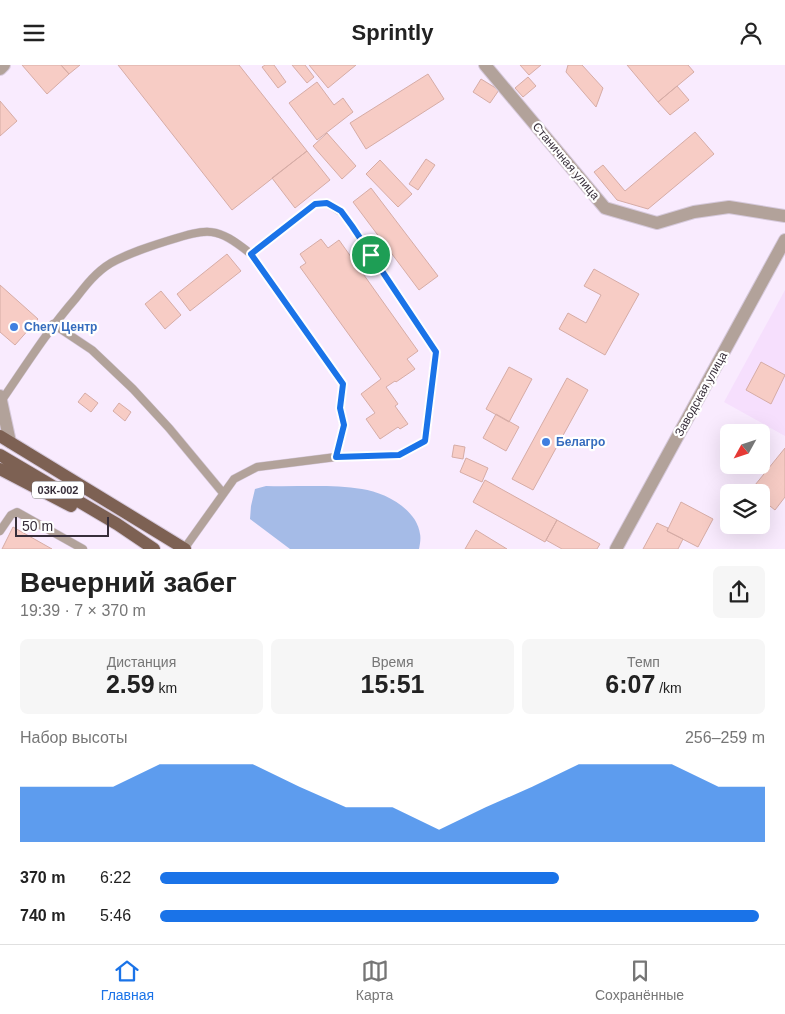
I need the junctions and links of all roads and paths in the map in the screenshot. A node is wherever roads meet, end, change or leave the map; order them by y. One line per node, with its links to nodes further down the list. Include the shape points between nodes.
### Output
1 (4, 65): 3 (street)
2 (484, 65): 4 (street, Станичная улица, via 605,208 657,223 694,212 729,207)
3 (0, 69)
4 (785, 216)
5 (785, 239): 19 (street, Заводская улица)
6 (251, 254): 7 (lane, via 230,238 210,231 139,249 93,277); 11 (lane, via 343,384 340,408 344,425); 11 (lane, via 315,204 327,203 341,211 352,226 436,352 425,441 399,455)
7 (53, 325): 8 (lane); 13 (lane, via 92,350 133,389)
8 (1, 398): 9 (street)
9 (5, 439): 18 (main road, 03К-002)
10 (0, 455): 14 (main road, 03К-002)
11 (336, 457): 13 (lane, via 257,467 234,479)
12 (0, 469): 14 (main road, via 88,515)
13 (223, 493): 18 (lane)
14 (117, 524): 16 (main road, 03К-002)
15 (0, 531): 17 (lane, via 16,512)
16 (146, 547)
17 (83, 549)
18 (185, 549)
19 (616, 549)

